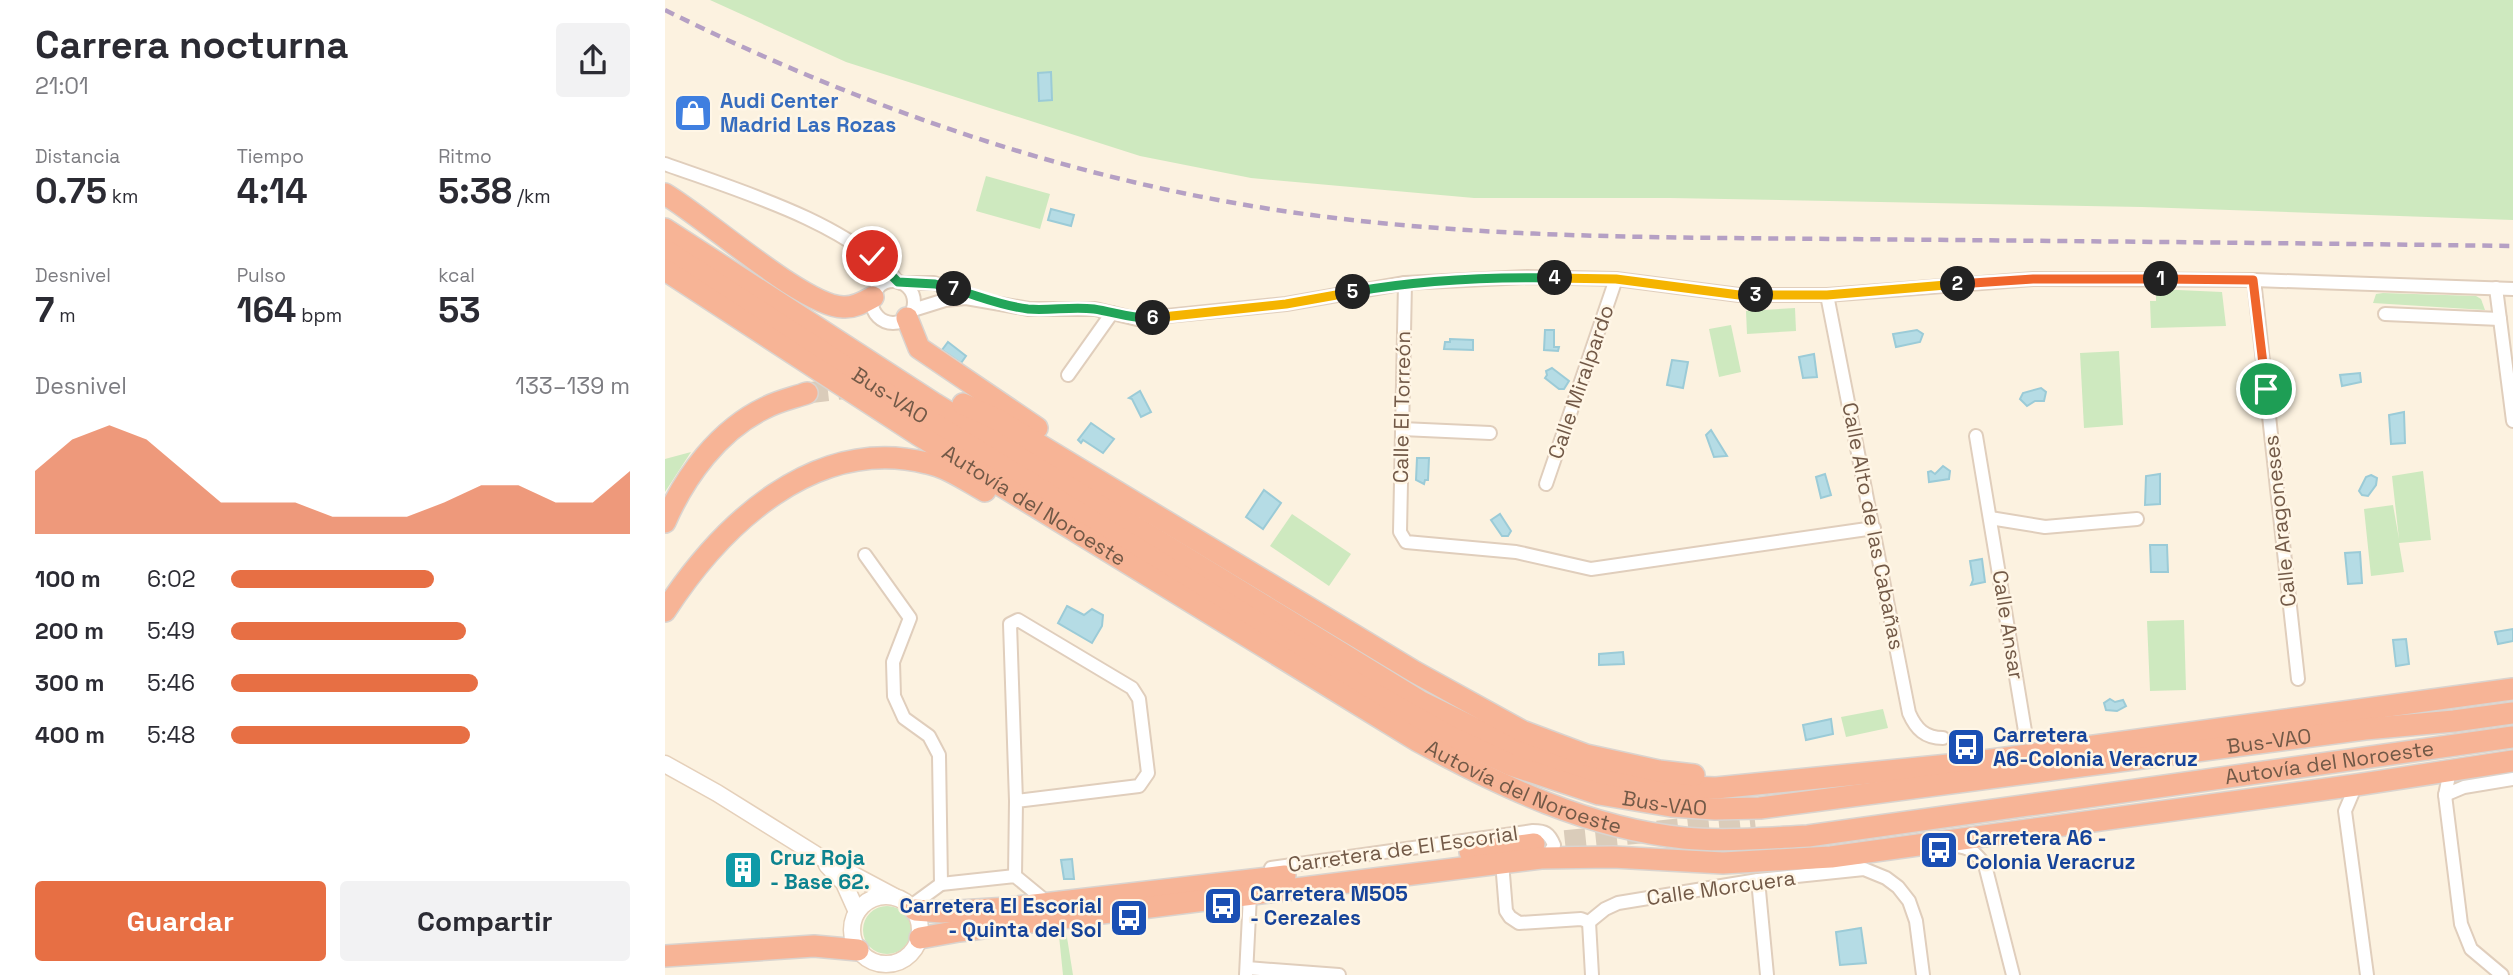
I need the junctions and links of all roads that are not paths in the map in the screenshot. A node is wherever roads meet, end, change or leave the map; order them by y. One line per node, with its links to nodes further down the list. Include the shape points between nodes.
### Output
1 (665, 164): 5 (street, via 815,222)
2 (665, 194): 13 (highway, via 819,301 843,307 863,303)
3 (665, 229): 47 (highway, Autovía del Noroeste, via 935,404 1421,702 1508,745 1580,770 1659,786)
4 (665, 250): 38 (highway, Bus-VAO, via 926,419 1369,691 1483,753 1571,787 1671,806 1760,808)
5 (863, 251): 9 (street); 13 (street)
6 (665, 270): 51 (highway, Autovía del Noroeste, via 917,434 1336,692 1486,778 1571,813 1625,829 1730,840 1808,836)
7 (1616, 279): 10 (street, via 1527,277); 14 (street, via 1739,295); 27 (street, Calle Miralpardo)
8 (2253, 280): 11 (street); 14 (street, via 2033,279); 35 (street, Calle Aragoneses)
9 (899, 282): 13 (street, via 887,282); 15 (street, via 935,284); 17 (street, via 912,293)
10 (1405, 283): 16 (street, via 1286,304 1174,316 1137,319); 24 (street, Calle El Torreón)
11 (2496, 289): 12 (street); 19 (street)
12 (2513, 289)
13 (876, 292): 17 (street, via 875,312 885,321 900,322)
14 (1827, 295): 32 (street, Calle Alto de las Cabañas)
15 (983, 300): 16 (street, via 1029,309); 17 (street, via 955,298)
16 (1112, 313): 20 (street)
17 (910, 314): 28 (highway, via 919,348 1003,403)
18 (2385, 314): 19 (street)
19 (2500, 320): 23 (street)
20 (1068, 375)
21 (807, 393): 31 (highway, via 765,408 725,435 697,466)
22 (963, 404): 28 (highway, via 998,419)
23 (2513, 421)
24 (1402, 429): 25 (street); 32 (street, Calle El Torreón, via 1400,532 1410,544 1516,552 1591,569)
25 (1490, 433)
26 (1976, 436): 29 (street, Calle Ansar)
27 (1546, 484)
28 (1116, 489): 47 (highway, via 1415,672 1522,730 1587,755 1701,776)
29 (1990, 518): 30 (street, via 2045,527); 39 (street, Calle Ansar)
30 (2137, 519)
31 (665, 522)
32 (1874, 528): 41 (street, Calle Alto de las Cabañas, via 1909,713 1925,735)
33 (865, 555): 63 (street, via 910,618 893,662 894,696 904,718 929,736 939,755)
34 (665, 611): 51 (highway, via 721,538 766,499 832,467 897,458 940,467 983,490 1449,774 1588,832 1678,851 1775,852 1855,843)
35 (2298, 679)
36 (2513, 689): 47 (highway, Autovía del Noroeste, via 1969,763)
37 (2513, 713): 38 (highway, Bus-VAO)
38 (2454, 721): 53 (highway, via 1930,800)
39 (2025, 731)
40 (2513, 737): 51 (highway, Autovía del Noroeste)
41 (1943, 738)
42 (2513, 761): 44 (highway)
43 (665, 764): 57 (street)
44 (2450, 771): 46 (highway); 49 (street)
45 (2513, 779): 49 (street)
46 (2356, 785): 48 (highway); 52 (street)
47 (1716, 788)
48 (2323, 789): 52 (street); 54 (highway)
49 (2445, 795): 83 (street, via 2465,940)
50 (1016, 802): 50 (street, via 1010,624 1018,620 1132,688 1139,699 1148,773 1139,786); 60 (street)
51 (2048, 803)
52 (2345, 811): 82 (street)
53 (1755, 821)
54 (2011, 833): 55 (highway); 59 (street, via 1993,842)
55 (1925, 844): 56 (highway, via 1747,863); 59 (street, via 1966,847)
56 (1538, 850): 58 (highway); 61 (highway); 64 (street, Carretera de El Escorial, via 1550,852 1554,845 1544,831 1248,871)
57 (818, 856): 66 (street); 70 (street, via 844,883)
58 (1502, 862): 65 (highway); 71 (street, via 1506,911 1519,923)
59 (1985, 865): 81 (street)
60 (1015, 876): 63 (street); 67 (street)
61 (1270, 878): 64 (highway); 68 (highway)
62 (1758, 880): 71 (street, Calle Morcuera, via 1618,903); 79 (street); 80 (street, Calle Morcuera, via 1864,869 1886,878 1909,901)
63 (941, 884): 69 (street)
64 (1186, 886): 67 (highway)
65 (1250, 895): 68 (highway); 76 (street)
66 (895, 897): 69 (street); 70 (street, via 878,897)
67 (1050, 904): 69 (highway, via 942,912)
68 (1164, 905): 72 (highway)
69 (913, 908): 72 (street)
70 (857, 912): 74 (street, via 852,929)
71 (1589, 922): 78 (street)
72 (920, 938): 75 (street)
73 (665, 956): 74 (highway, via 814,946)
74 (870, 963): 75 (street)
75 (899, 968)
76 (1246, 972): 77 (street)
77 (1339, 975)
78 (1592, 975)
79 (1767, 975)
80 (1923, 975)
81 (2013, 975)
82 (2367, 975)
83 (2502, 975)

